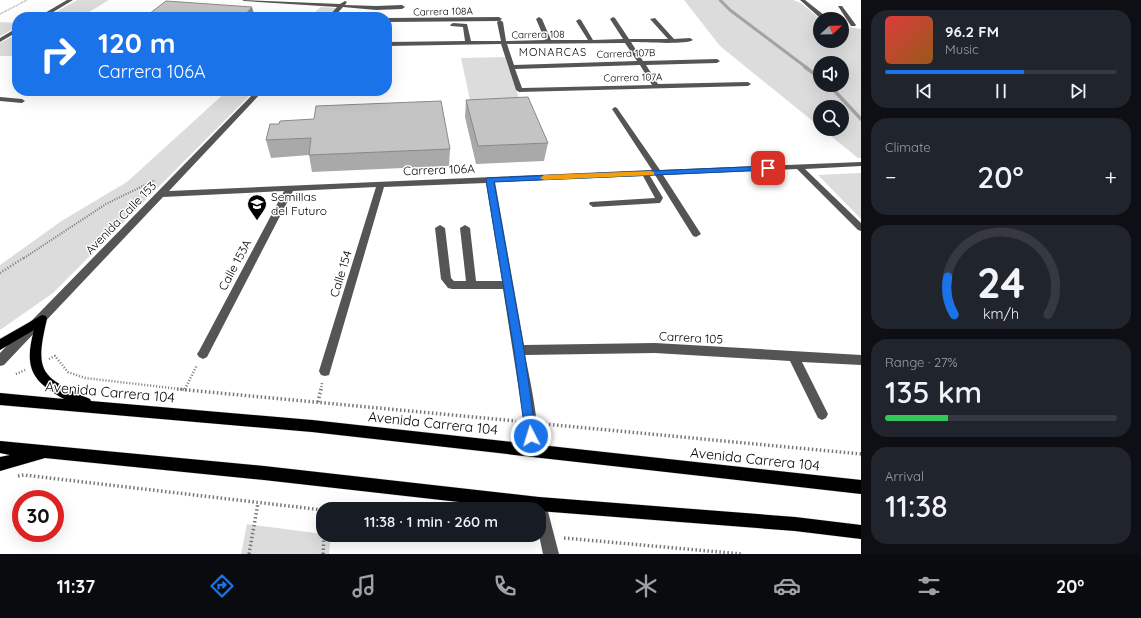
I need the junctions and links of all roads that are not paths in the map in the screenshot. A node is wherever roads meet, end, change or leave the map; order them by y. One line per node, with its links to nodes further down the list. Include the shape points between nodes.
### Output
1 (72, 0): 8 (street)
2 (347, 0): 5 (street)
3 (802, 0): 10 (street)
4 (244, 1): 5 (street)
5 (342, 6): 6 (street); 9 (street)
6 (402, 7)
7 (840, 7): 18 (street)
8 (50, 12)
9 (336, 12)
10 (816, 12)
11 (539, 18): 26 (street)
12 (613, 19): 25 (street)
13 (654, 19): 23 (street)
14 (392, 20): 29 (street, Carrera 108A, via 499,21)
15 (579, 21): 24 (street)
16 (849, 24): 18 (street)
17 (411, 25): 28 (street, via 466,25)
18 (853, 25): 19 (street)
19 (861, 26)
20 (12, 33): 21 (street)
21 (0, 40)
22 (690, 40): 23 (street, Carrera 108)
23 (673, 41): 25 (street, Carrera 108)
24 (592, 42): 25 (street, Carrera 108); 26 (street, Carrera 108)
25 (628, 42): 31 (street)
26 (549, 43): 29 (street, Carrera 108)
27 (392, 44): 28 (street, Carrera 108)
28 (468, 44): 29 (street, Carrera 108)
29 (504, 44): 32 (street)
30 (717, 61): 31 (street, Carrera 107B)
31 (640, 63): 32 (street, Carrera 107B); 34 (street)
32 (511, 67): 34 (street, Carrera 107A, via 519,90)
33 (748, 84): 34 (street, Carrera 107A)
34 (656, 86)
35 (255, 96): 46 (street, Avenida Calle 153)
36 (0, 99): 37 (street)
37 (22, 101)
38 (615, 109): 41 (street)
39 (861, 164): 40 (street, Carrera 106A)
40 (799, 167): 41 (street, Carrera 106A); 50 (street)
41 (658, 173): 42 (street, Carrera 106A); 51 (street)
42 (645, 174): 43 (street, Carrera 106A); 47 (street, via 658,194 657,201)
43 (490, 180): 44 (street, Carrera 106A); 53 (street)
44 (381, 184): 45 (street, Carrera 106A); 61 (street, Calle 154)
45 (290, 188): 46 (street, Carrera 106A); 57 (street, Calle 153A)
46 (162, 194): 54 (street, Avenida Calle 153)
47 (593, 204)
48 (440, 228): 52 (street, via 446,279 452,285)
49 (465, 228): 52 (street)
50 (861, 228)
51 (696, 234)
52 (471, 285): 53 (street)
53 (507, 285): 56 (street)
54 (42, 318): 55 (main road); 60 (street, Avenida Calle 153); 63 (main road, via 37,336 36,366 39,374 49,385)
55 (0, 345)
56 (519, 350): 58 (street, Carrera 105, via 655,348); 66 (street)
57 (203, 354)
58 (794, 357): 59 (street, Carrera 105); 64 (street)
59 (861, 360)
60 (0, 361)
61 (325, 370)
62 (0, 399): 63 (main road, Avenida Carrera 104)
63 (94, 406): 66 (main road, Avenida Carrera 104)
64 (822, 414)
65 (0, 447): 67 (main road)
66 (532, 450): 69 (main road, Avenida Carrera 104)
67 (48, 452): 68 (main road); 70 (main road)
68 (0, 464)
69 (861, 487)
70 (521, 502)
71 (546, 505): 72 (main road, via 795,524)
72 (861, 532)
73 (546, 536): 74 (street)
74 (551, 554)

